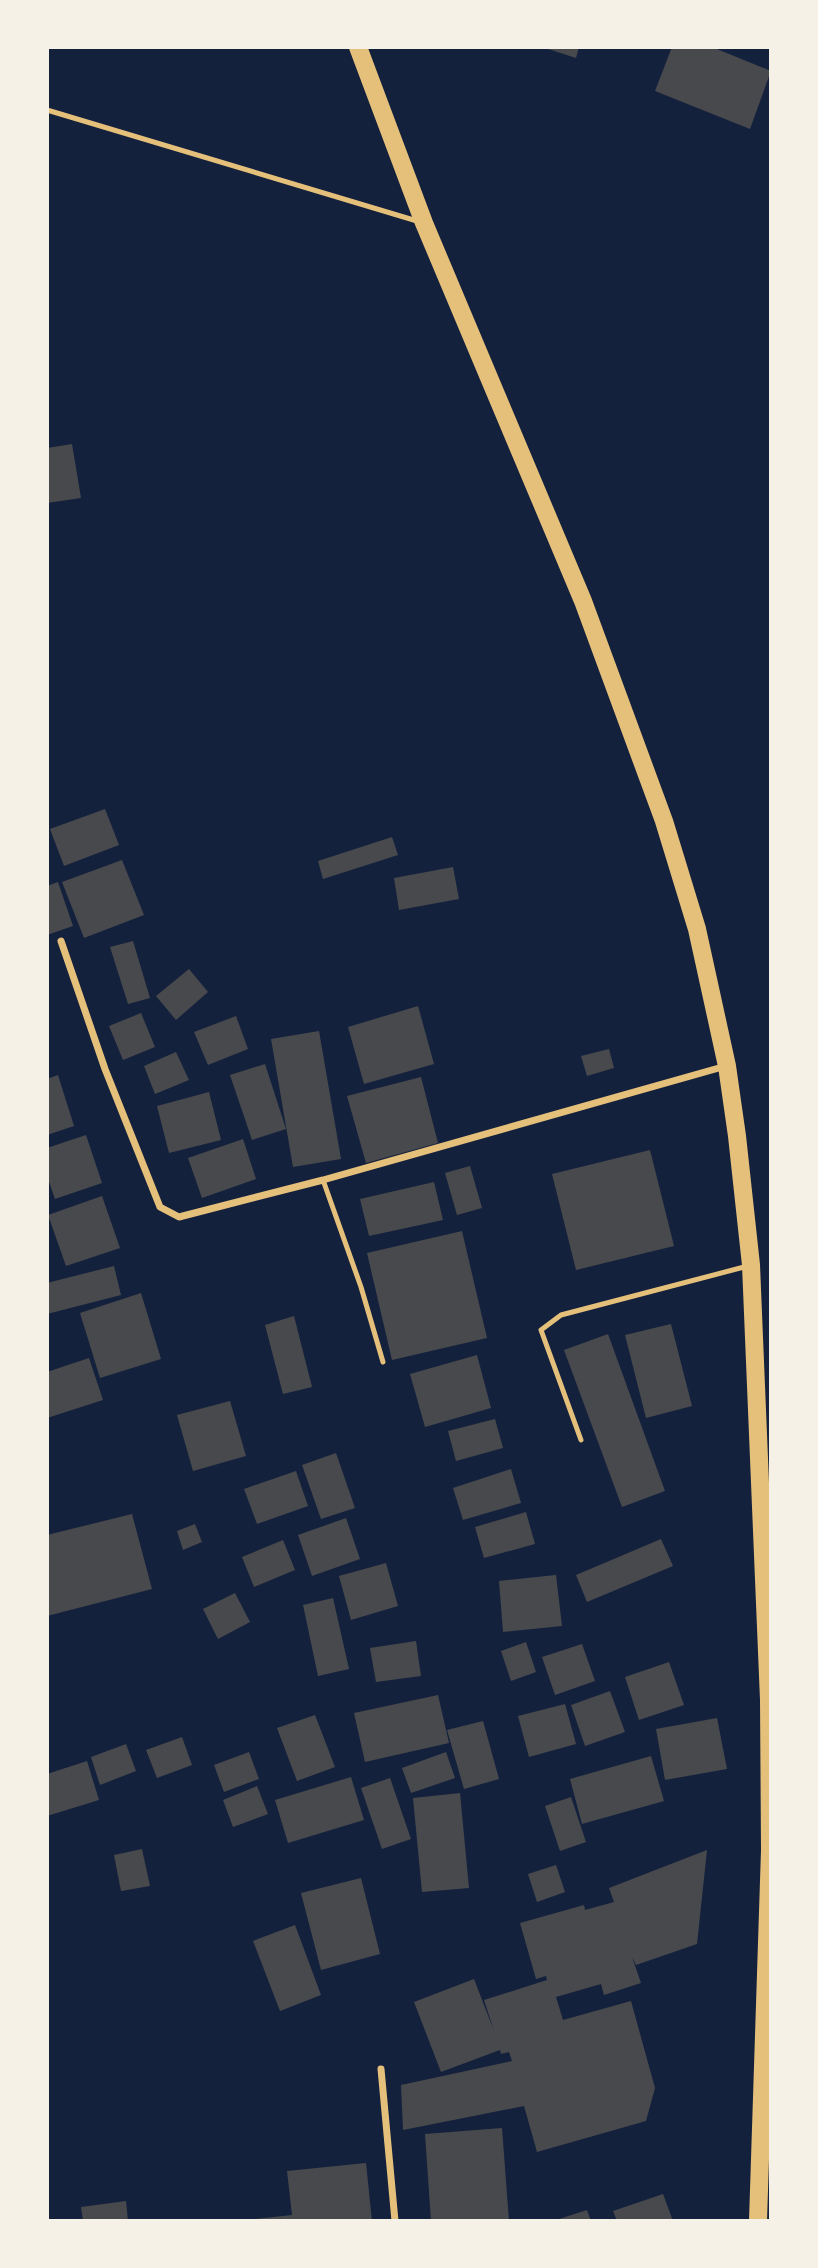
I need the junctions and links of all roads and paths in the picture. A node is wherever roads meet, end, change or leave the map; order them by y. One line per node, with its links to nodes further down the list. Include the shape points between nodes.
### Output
1 (358, 47): 3 (main road)
2 (47, 110): 3 (lane)
3 (424, 223): 5 (main road, via 583,601 664,821 697,929)
4 (61, 941): 6 (street, via 160,1208 178,1217)
5 (727, 1066): 6 (street); 7 (main road)
6 (323, 1180): 8 (lane)
7 (751, 1265): 9 (lane, via 561,1315 541,1330); 10 (main road, via 769,1700)
8 (383, 1362)
9 (581, 1440)
10 (770, 1850): 13 (main road)
11 (381, 2069): 12 (street)
12 (395, 2221)
13 (758, 2221)

